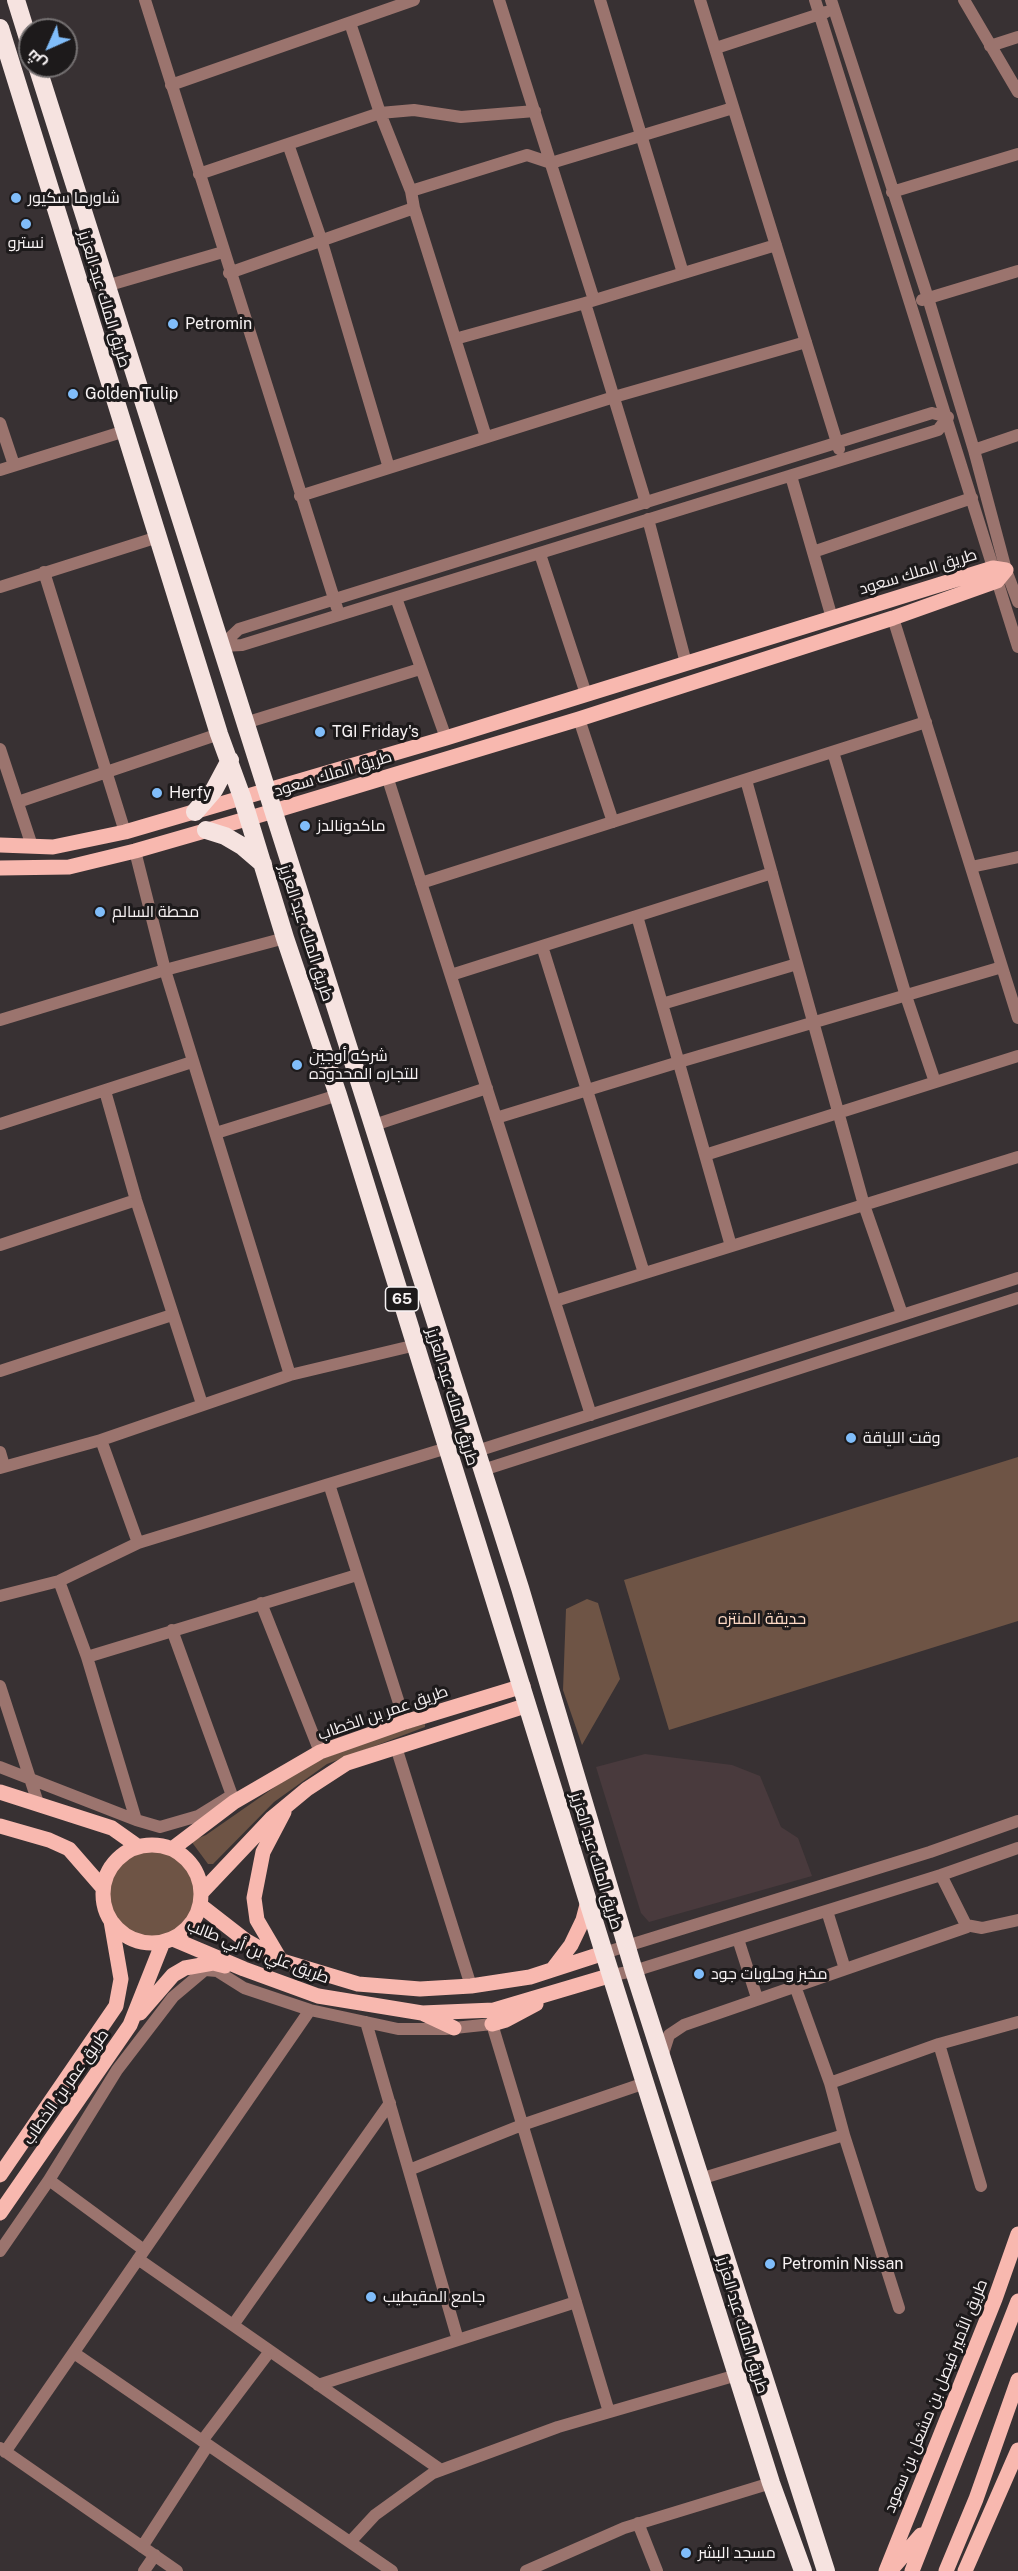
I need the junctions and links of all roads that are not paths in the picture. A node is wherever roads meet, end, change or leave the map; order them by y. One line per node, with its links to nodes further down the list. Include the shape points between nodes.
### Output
1 (16, 0): 11 (highway)
2 (145, 0): 18 (street)
3 (414, 0): 12 (street)
4 (499, 0): 21 (street)
5 (600, 0): 23 (street)
6 (700, 0): 16 (street)
7 (815, 0): 10 (street)
8 (964, 0): 15 (street)
9 (833, 5): 10 (street); 29 (street)
10 (820, 15): 16 (street); 40 (street)
11 (22, 18)
12 (350, 22): 18 (street); 22 (street)
13 (0, 28): 46 (highway, طريق الملك عبد العزيز / 65)
14 (1018, 37): 15 (street)
15 (990, 46): 19 (street)
16 (716, 48): 20 (street)
17 (41, 78): 37 (highway, طريق الملك عبد العزيز / 65)
18 (171, 86): 27 (street)
19 (1018, 92)
20 (733, 108): 23 (street); 32 (street)
21 (535, 111): 22 (street, via 461,117 414,110); 26 (street)
22 (380, 113): 24 (street); 28 (street)
23 (643, 137): 26 (street); 36 (street)
24 (288, 144): 27 (street); 31 (street)
25 (1018, 154): 29 (street)
26 (551, 163): 28 (street, via 527,155); 39 (street)
27 (199, 174): 33 (street)
28 (411, 191): 30 (street)
29 (892, 192): 38 (street)
30 (414, 208): 31 (street); 41 (street)
31 (321, 240): 35 (street); 53 (street)
32 (776, 245): 36 (street); 42 (street)
33 (223, 252): 35 (street); 37 (street)
34 (1018, 271): 38 (street)
35 (229, 273): 56 (street)
36 (683, 273): 39 (street)
37 (106, 286): 72 (highway, طريق الملك عبد العزيز / 65)
38 (928, 298): 40 (street); 50 (street)
39 (589, 302): 41 (street); 43 (street)
40 (912, 303): 44 (street)
41 (454, 339): 48 (street)
42 (806, 342): 43 (street); 49 (street)
43 (614, 397): 48 (street); 58 (street)
44 (948, 417): 49 (street, via 932,413); 51 (street, via 938,430); 57 (street)
45 (0, 423): 52 (street)
46 (125, 431): 52 (street); 60 (highway, طريق الملك عبد العزيز / 65)
47 (1018, 435): 50 (street)
48 (486, 437): 53 (street)
49 (837, 443): 51 (street); 58 (street)
50 (974, 450): 64 (street)
51 (842, 460): 55 (street)
52 (14, 465): 54 (street)
53 (389, 468): 56 (street)
54 (0, 470)
55 (790, 476): 59 (street); 61 (street)
56 (300, 496): 67 (street)
57 (972, 498): 61 (street); 64 (street)
58 (646, 503): 67 (street)
59 (648, 519): 62 (street); 74 (street)
60 (158, 537): 63 (street); 80 (highway, طريق الملك عبد العزيز / 65)
61 (813, 552): 70 (street)
62 (540, 554): 66 (street); 76 (street)
63 (44, 572): 65 (street); 85 (street)
64 (999, 573): 68 (street); 70 (main road, طريق الملك سعود); 71 (main road, طريق الملك سعود); 73 (street)
65 (0, 586)
66 (396, 598): 69 (street); 75 (street)
67 (334, 601): 69 (street); 72 (street, via 239,629)
68 (1018, 602)
69 (339, 615): 72 (street, via 242,645)
70 (832, 618): 74 (main road, طريق الملك سعود)
71 (893, 618): 77 (main road, طريق الملك سعود); 78 (street)
72 (221, 646): 79 (highway, طريق الملك عبد العزيز / 65)
73 (1018, 647)
74 (686, 663): 76 (main road, طريق الملك سعود)
75 (420, 669): 79 (street); 81 (street)
76 (586, 694): 81 (main road, طريق الملك سعود)
77 (579, 719): 86 (main road, طريق الملك سعود); 94 (street)
78 (926, 722): 83 (street); 102 (street)
79 (245, 723): 88 (highway, طريق الملك عبد العزيز / 65)
80 (219, 734): 84 (highway, طريق الملك عبد العزيز / 65); 85 (street)
81 (446, 738): 88 (main road, طريق الملك سعود)
82 (0, 749): 90 (street)
83 (833, 752): 87 (street); 113 (street)
84 (230, 760): 89 (highway, طريق الملك عبد العزيز / 65); 92 (highway, via 214,790)
85 (107, 772): 90 (street); 96 (street)
86 (387, 776): 91 (main road, طريق الملك سعود); 105 (street)
87 (746, 780): 94 (street); 104 (street)
88 (267, 789): 89 (main road, طريق الملك سعود); 91 (highway, طريق الملك عبد العزيز / 65)
89 (242, 797): 92 (main road, طريق الملك سعود); 93 (highway, طريق الملك عبد العزيز / 65)
90 (18, 802): 98 (street)
91 (274, 811): 93 (main road, طريق الملك سعود); 129 (highway, طريق الملك عبد العزيز / 65)
92 (195, 812): 96 (main road, طريق الملك سعود)
93 (248, 818): 95 (main road, طريق الملك سعود); 101 (highway, طريق الملك عبد العزيز / 65)
94 (613, 822): 105 (street)
95 (206, 830): 99 (main road, طريق الملك سعود); 101 (highway, via 242,846)
96 (125, 832): 98 (main road, طريق الملك سعود, via 53,847)
97 (0, 845): 98 (main road, طريق الملك سعود)
98 (32, 846)
99 (135, 851): 103 (main road, طريق الملك سعود, via 69,867); 111 (street)
100 (1018, 857): 102 (street)
101 (263, 864): 107 (highway, طريق الملك عبد العزيز / 65)
102 (971, 867): 110 (street)
103 (0, 868)
104 (772, 873): 106 (street); 109 (street)
105 (422, 883): 112 (street)
106 (637, 916): 108 (street); 114 (street)
107 (285, 938): 111 (street); 125 (highway, طريق الملك عبد العزيز / 65)
108 (542, 946): 112 (street); 123 (street)
109 (797, 964): 114 (street); 117 (street)
110 (1002, 967): 113 (street); 115 (street)
111 (165, 970): 116 (street); 119 (street)
112 (451, 975): 122 (street)
113 (906, 996): 117 (street); 121 (street)
114 (662, 1004): 120 (street)
115 (1018, 1018)
116 (0, 1020)
117 (813, 1022): 120 (street); 126 (street)
118 (1018, 1056): 121 (street)
119 (192, 1062): 124 (street); 130 (street)
120 (679, 1062): 123 (street); 131 (street)
121 (935, 1082): 126 (street)
122 (487, 1088): 127 (street); 129 (street)
123 (587, 1090): 127 (street); 137 (street)
124 (105, 1091): 128 (street); 133 (street)
125 (338, 1095): 130 (street); 143 (highway, طريق الملك عبد العزيز / 65)
126 (838, 1112): 131 (street); 134 (street)
127 (496, 1118): 140 (street)
128 (0, 1124)
129 (374, 1125): 150 (highway, طريق الملك عبد العزيز / 65)
130 (216, 1133): 145 (street)
131 (705, 1155): 136 (street)
132 (1018, 1157): 134 (street)
133 (136, 1200): 135 (street); 142 (street)
134 (864, 1205): 136 (street); 141 (street)
135 (0, 1245)
136 (731, 1246): 137 (street)
137 (644, 1273): 140 (street)
138 (1018, 1278): 141 (street)
139 (1018, 1298): 153 (street)
140 (555, 1301): 147 (street)
141 (902, 1314): 147 (street)
142 (172, 1315): 144 (street); 146 (street)
143 (416, 1345): 145 (street); 149 (highway, طريق الملك عبد العزيز / 65)
144 (0, 1371)
145 (290, 1375): 146 (street)
146 (202, 1404): 148 (street)
147 (591, 1415): 150 (street)
148 (101, 1440): 152 (street); 155 (street)
149 (447, 1448): 154 (street); 163 (highway, طريق الملك عبد العزيز / 65)
150 (477, 1451): 153 (highway, طريق الملك عبد العزيز / 65)
151 (0, 1452): 152 (street)
152 (2, 1467)
153 (483, 1470): 190 (highway, طريق الملك عبد العزيز / 65)
154 (329, 1484): 155 (street); 156 (street)
155 (138, 1543): 157 (street)
156 (357, 1575): 159 (street); 165 (street)
157 (59, 1581): 158 (street); 161 (street)
158 (0, 1596)
159 (261, 1603): 160 (street); 167 (street)
160 (172, 1630): 161 (street); 171 (street)
161 (87, 1657): 174 (street)
162 (0, 1686): 169 (street)
163 (523, 1686): 164 (highway, طريق الملك عبد العزيز / 65); 165 (main road, طريق عمر بن الخطاب)
164 (528, 1705): 166 (main road); 183 (highway, طريق الملك عبد العزيز / 65)
165 (405, 1722): 167 (main road, طريق عمر بن الخطاب)
166 (396, 1747): 173 (main road, via 347,1763); 199 (street)
167 (320, 1752): 171 (main road, طريق عمر بن الخطاب)
168 (0, 1767): 169 (street)
169 (28, 1777): 172 (street); 174 (street)
170 (0, 1792): 172 (main road)
171 (233, 1799): 174 (street, via 198,1816 160,1827); 179 (main road, طريق عمر بن الخطاب)
172 (38, 1803): 177 (main road, via 112,1828)
173 (287, 1806): 182 (main road, via 252,1838); 192 (main road, via 263,1852 254,1898 257,1920)
174 (136, 1820)
175 (1018, 1821): 190 (street)
176 (0, 1826): 181 (main road, via 69,1850)
177 (136, 1845): 179 (main road, via 153,1843); 181 (main road, via 115,1861)
178 (1018, 1848): 180 (street)
179 (172, 1849): 182 (main road, via 193,1867)
180 (941, 1875): 184 (street); 187 (street)
181 (103, 1888): 186 (main road)
182 (201, 1899): 189 (main road, via 191,1925); 192 (main road, طريق علي بن أبي طالب, via 245,1940)
183 (588, 1900): 191 (highway, طريق الملك عبد العزيز / 65); 195 (main road, via 571,1945)
184 (827, 1911): 188 (street); 194 (street)
185 (1018, 1920): 187 (street, via 982,1928)
186 (111, 1921): 189 (main road, via 134,1940); 219 (main road, طريق عمر بن الخطاب, via 121,1979 116,2006)
187 (966, 1925): 194 (street, via 967,1928)
188 (738, 1939): 197 (street); 203 (street)
189 (168, 1941): 193 (main road, طريق علي بن أبي طالب); 209 (main road, طريق عمر بن الخطاب)
190 (627, 1946): 191 (street); 197 (highway, طريق الملك عبد العزيز / 65)
191 (604, 1953): 195 (main road, طريق علي بن أبي طالب); 198 (highway, طريق الملك عبد العزيز / 65)
192 (282, 1961): 199 (main road, طريق علي بن أبي طالب, via 358,1984 420,1989)
193 (244, 1969): 202 (main road, طريق علي بن أبي طالب); 209 (main road, via 213,1963 185,1968 173,1975)
194 (845, 1969): 200 (street)
195 (552, 1970): 199 (main road, طريق علي بن أبي طالب)
196 (218, 1971): 202 (main road, via 272,1989); 204 (street, via 244,1988); 221 (street, via 198,1974 173,1997 117,2070)
197 (634, 1971): 198 (street); 212 (highway, طريق الملك عبد العزيز / 65)
198 (612, 1975): 201 (main road, طريق علي بن أبي طالب); 214 (highway, طريق الملك عبد العزيز / 65)
199 (471, 1986)
200 (795, 1986): 203 (street); 213 (street)
201 (562, 1990): 205 (main road, طريق علي بن أبي طالب, via 494,2010); 208 (main road)
202 (318, 1996): 205 (main road, طريق علي بن أبي طالب)
203 (757, 1998): 212 (street, via 684,2025 669,2035)
204 (310, 2010): 206 (street); 226 (street)
205 (422, 2013): 210 (main road)
206 (366, 2022): 210 (street, via 398,2028); 215 (street)
207 (1018, 2022): 211 (street)
208 (492, 2024): 210 (street); 216 (street)
209 (130, 2025): 223 (main road, طريق عمر بن الخطاب)
210 (454, 2028)
211 (939, 2044): 213 (street); 222 (street)
212 (661, 2058): 220 (highway, طريق الملك عبد العزيز / 65)
213 (830, 2082): 217 (street)
214 (645, 2083): 216 (street); 234 (highway, طريق الملك عبد العزيز / 65)
215 (390, 2103): 218 (street); 230 (street)
216 (522, 2125): 218 (street); 228 (street)
217 (844, 2135): 220 (street); 229 (street)
218 (409, 2170): 231 (street)
219 (0, 2175)
220 (700, 2179): 245 (highway, طريق الملك عبد العزيز / 65)
221 (49, 2180): 225 (street); 226 (street)
222 (981, 2186)
223 (0, 2213)
224 (1018, 2234): 259 (main road, طريق الأمير فيصل بن مشعل بن سعود)
225 (0, 2251)
226 (141, 2254): 230 (street); 233 (street)
227 (1018, 2301): 247 (main road)
228 (576, 2302): 231 (street); 237 (street)
229 (899, 2308)
230 (233, 2325): 232 (street)
231 (458, 2340): 236 (street)
232 (270, 2351): 236 (street); 238 (street)
233 (74, 2353): 238 (street); 240 (street)
234 (738, 2375): 237 (street); 243 (highway, طريق الملك عبد العزيز / 65)
235 (1018, 2380): 244 (main road)
236 (318, 2385): 242 (street)
237 (609, 2412): 242 (street)
238 (205, 2443): 248 (street); 249 (street)
239 (1018, 2445): 244 (main road)
240 (3, 2450): 249 (street)
241 (1018, 2450): 263 (main road)
242 (441, 2470): 248 (street, via 375,2515)
243 (771, 2483): 246 (street); 256 (highway, طريق الملك عبد العزيز / 65)
244 (976, 2499): 262 (main road)
245 (802, 2500): 257 (highway, طريق الملك عبد العزيز / 65); 258 (main road)
246 (638, 2523): 254 (street); 255 (street)
247 (929, 2526): 260 (main road); 261 (main road)
248 (350, 2542): 253 (street)
249 (142, 2547): 250 (street)
250 (155, 2555): 251 (street); 252 (street)
251 (144, 2571)
252 (177, 2571)
253 (392, 2571)
254 (526, 2571)
255 (657, 2571)
256 (803, 2571)
257 (826, 2571)
258 (833, 2571)
259 (886, 2571)
260 (891, 2571)
261 (912, 2571)
262 (946, 2571)
263 (965, 2571)

